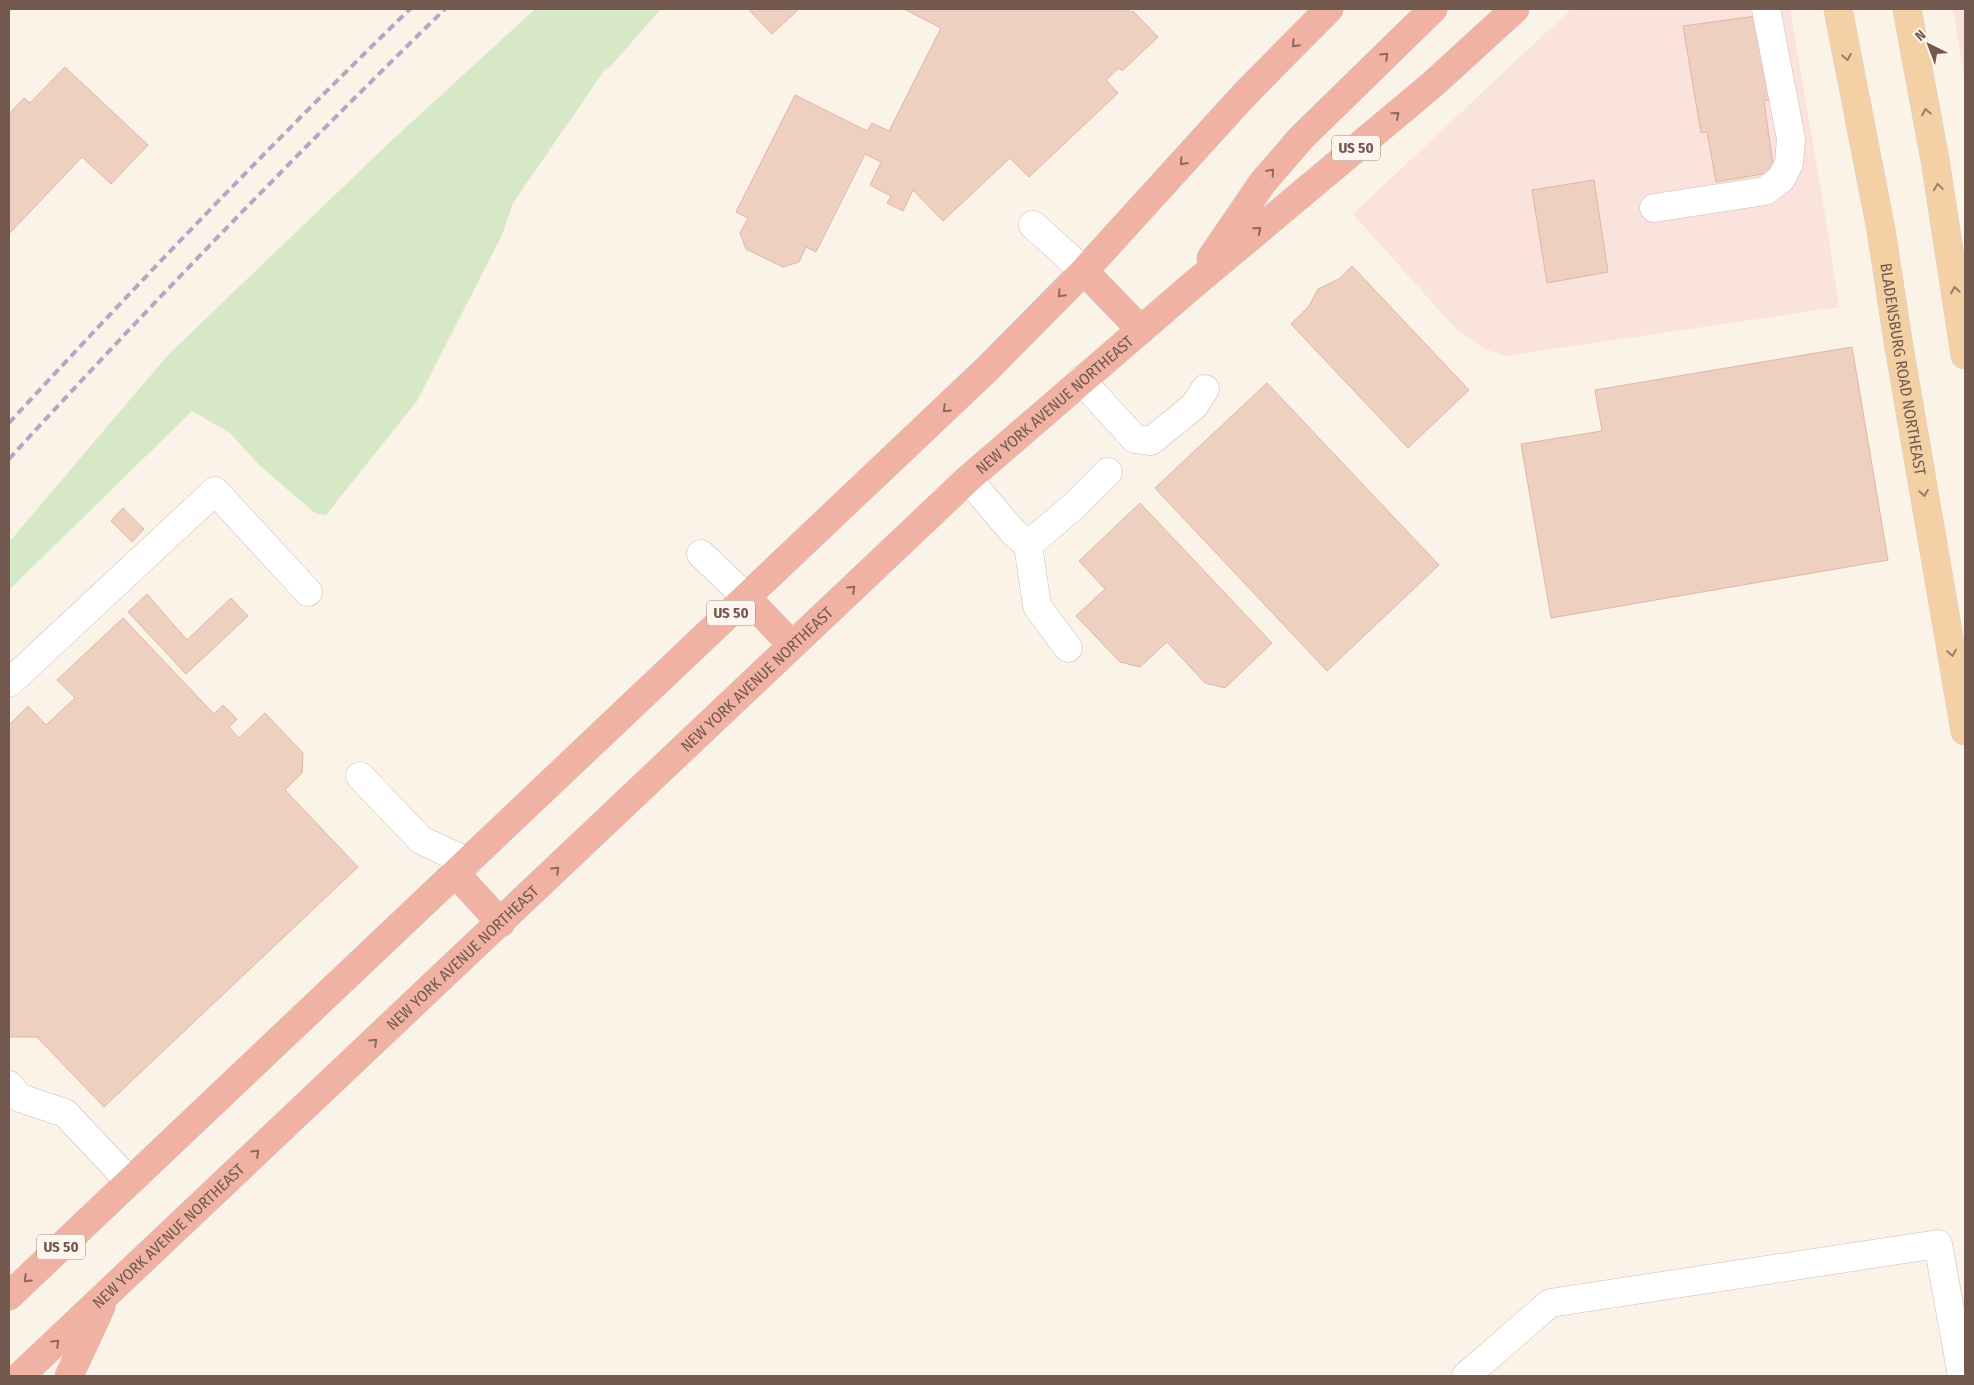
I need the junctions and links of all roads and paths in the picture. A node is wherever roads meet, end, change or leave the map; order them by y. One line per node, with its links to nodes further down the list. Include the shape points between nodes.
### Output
1 (1329, 9): 9 (highway, US 50, one-way to 9, via 1245,94)
2 (1433, 9): 10 (highway, one-way to 2, via 1263,182 1300,138)
3 (1515, 9): 10 (highway, NEW YORK AVENUE NORTHEAST / US 50, one-way to 3, via 1433,84)
4 (1766, 9): 7 (lane, via 1790,139 1789,163 1781,179 1765,191)
5 (1838, 9): 24 (main road, BLADENSBURG ROAD NORTHEAST, one-way to 24, via 1881,230)
6 (1907, 9): 12 (main road, one-way to 6, via 1935,160)
7 (1654, 208)
8 (1034, 225): 9 (lane)
9 (1084, 271): 11 (highway); 20 (highway, US 50, one-way to 20, via 986,370)
10 (1194, 284): 11 (highway, NEW YORK AVENUE NORTHEAST / US 50)
11 (1141, 330): 13 (highway, NEW YORK AVENUE NORTHEAST / US 50)
12 (1965, 356)
13 (1081, 380): 14 (lane, via 1135,439 1151,441 1194,406); 16 (highway, NEW YORK AVENUE NORTHEAST / US 50)
14 (1205, 389)
15 (1108, 472): 17 (lane)
16 (968, 480): 17 (lane); 21 (highway, NEW YORK AVENUE NORTHEAST / US 50, one-way to 16)
17 (1028, 545): 22 (lane, via 1038,606)
18 (701, 554): 20 (lane)
19 (308, 592): 23 (lane, via 215,491)
20 (747, 598): 21 (highway); 26 (highway, US 50)
21 (792, 645): 27 (highway, NEW YORK AVENUE NORTHEAST / US 50, one-way to 21)
22 (1068, 648)
23 (9, 684)
24 (1965, 731)
25 (360, 776): 26 (lane, via 421,840)
26 (462, 868): 27 (highway); 29 (highway, US 50)
27 (501, 923): 30 (highway, NEW YORK AVENUE NORTHEAST / US 50, one-way to 27)
28 (9, 1085): 29 (lane, via 20,1098 65,1113)
29 (130, 1182): 31 (highway, US 50, one-way to 31)
30 (106, 1295): 32 (highway, NEW YORK AVENUE NORTHEAST / US 50, one-way to 30); 33 (highway)
31 (9, 1296)
32 (20, 1376)
33 (69, 1376)
34 (1466, 1376): 35 (lane, via 1550,1303 1938,1244)
35 (1962, 1376)

